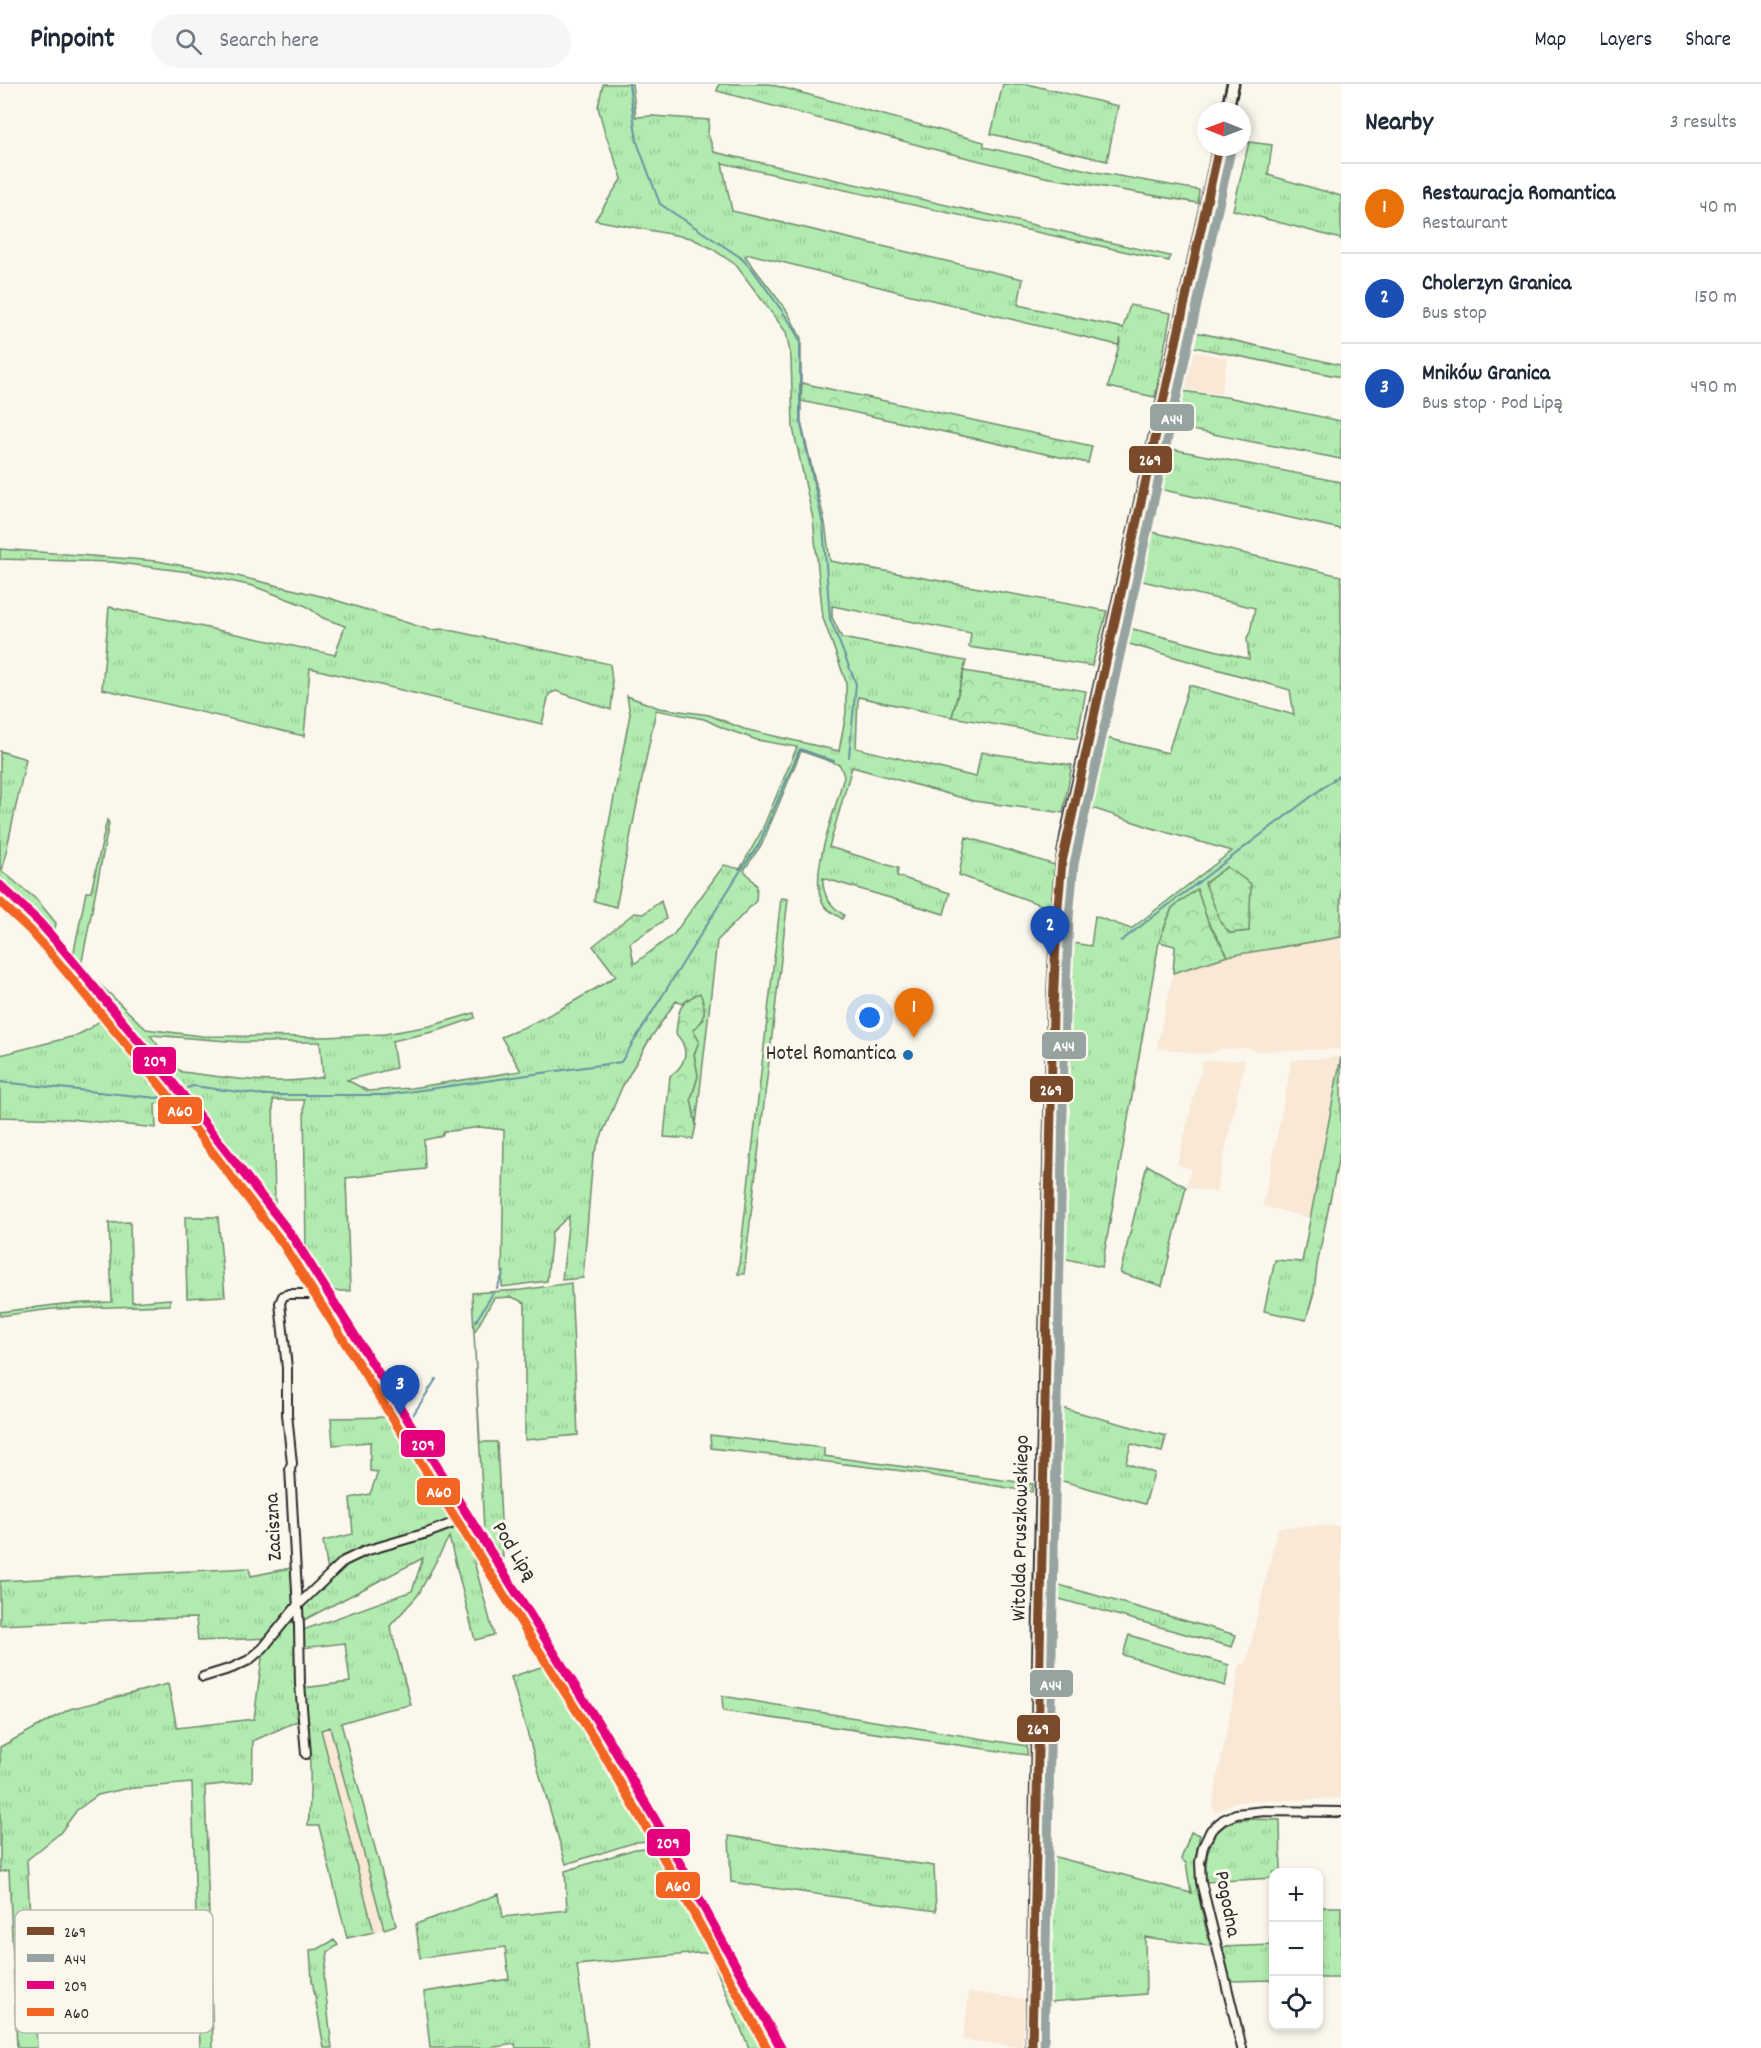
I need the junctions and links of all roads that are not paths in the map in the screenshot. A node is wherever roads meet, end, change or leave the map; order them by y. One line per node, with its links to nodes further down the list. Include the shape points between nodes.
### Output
1 (1233, 84): 2 (street)
2 (1229, 102)
3 (1217, 156): 12 (street, Witolda Pruszkowskiego, via 1064,849 1057,916)
4 (0, 885): 5 (street, Pod Lipą, via 39,922 180,1091 293,1238)
5 (328, 1294): 6 (street, Pod Lipą); 7 (street, Zaciszna, via 297,1293 280,1299 287,1368)
6 (469, 1517): 7 (street, via 344,1561); 11 (street, Pod Lipą, via 607,1737)
7 (297, 1606): 8 (street, via 264,1648 249,1660); 9 (street, Zaciszna)
8 (203, 1677)
9 (306, 1754)
10 (1341, 1812): 13 (street, Pogodna, via 1236,1814 1210,1830 1200,1862 1201,1882)
11 (781, 2048)
12 (1032, 2048)
13 (1242, 2048)

